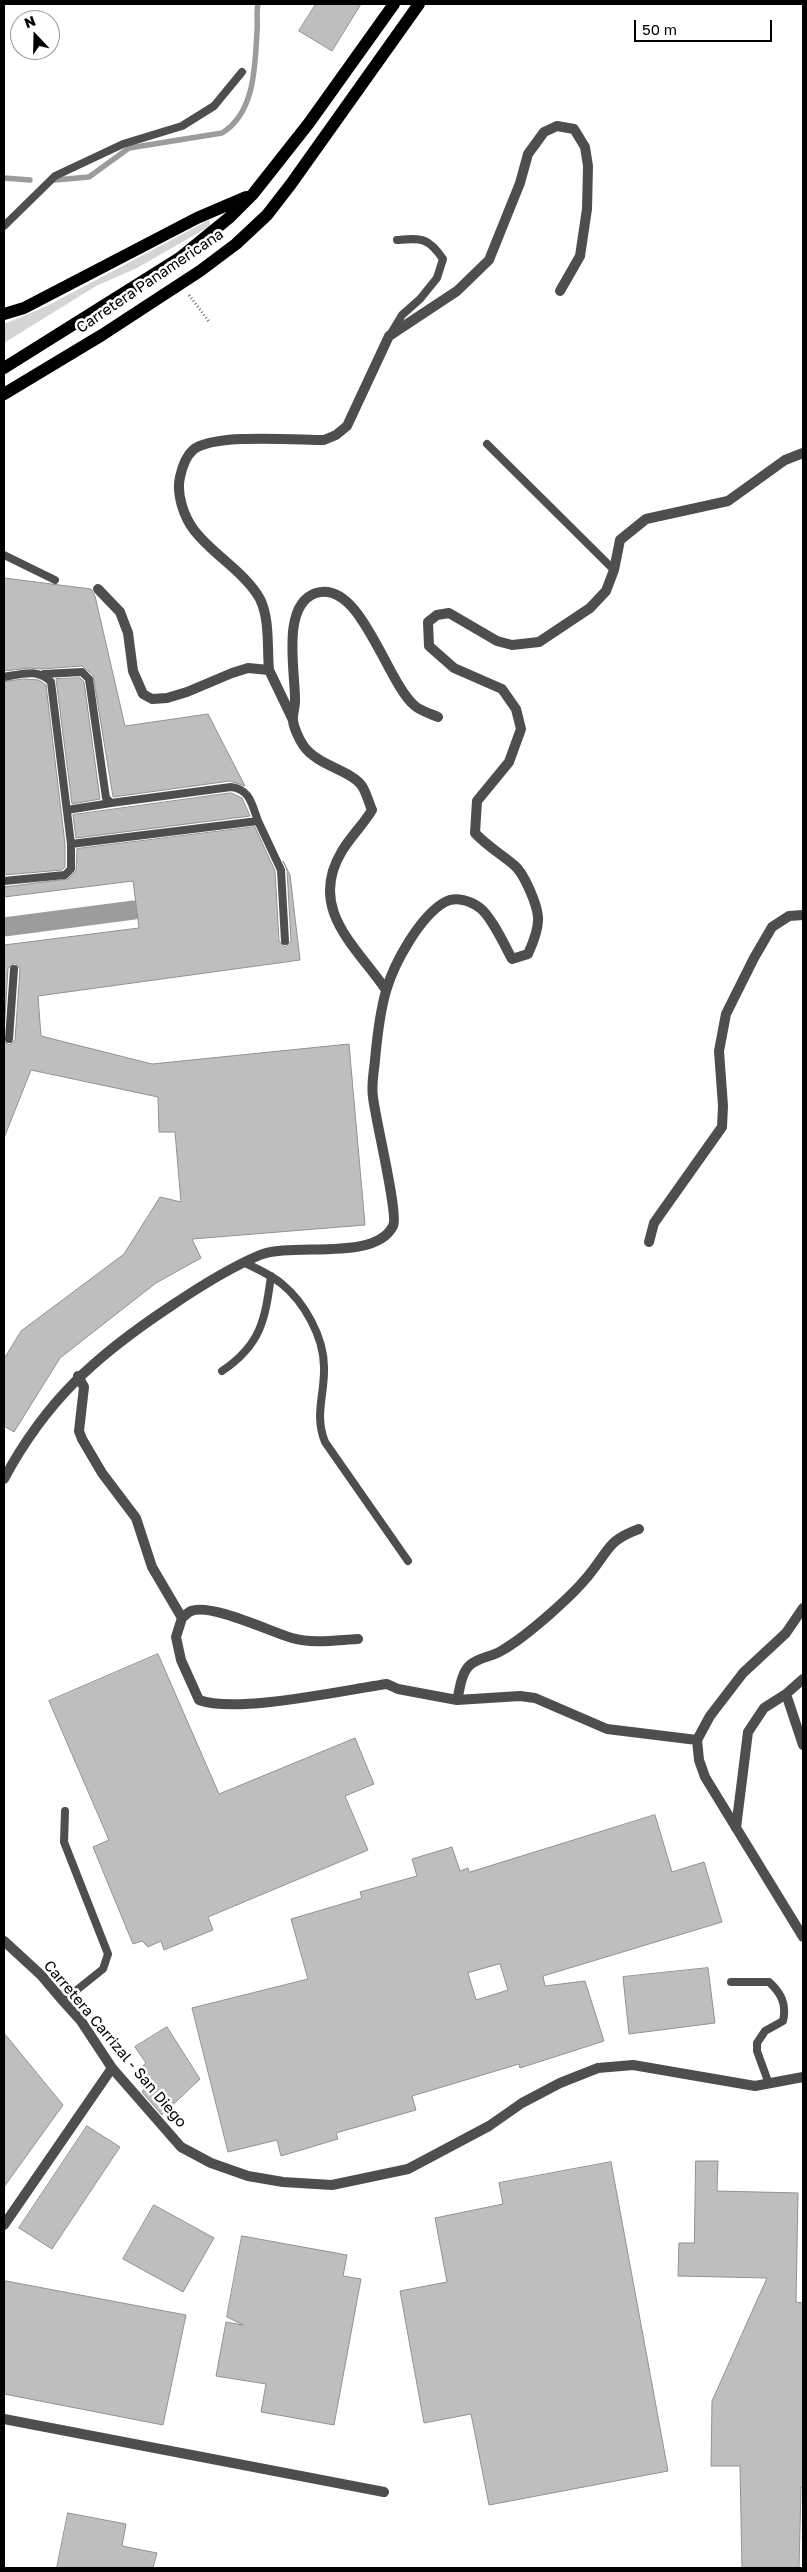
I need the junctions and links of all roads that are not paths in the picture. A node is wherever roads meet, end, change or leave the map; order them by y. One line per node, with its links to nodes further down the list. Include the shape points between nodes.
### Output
1 (394, 4): 4 (main road, Carretera Panamericana, via 309,123)
2 (419, 4): 11 (main road, Carretera Panamericana, via 267,215 236,244 143,308)
3 (242, 72): 5 (lane, via 214,106 182,126 123,144 55,176)
4 (253, 194): 8 (main road, via 197,218 24,308); 10 (main road, Carretera Panamericana, via 207,239)
5 (4, 226)
6 (396, 240): 9 (lane, via 421,238 434,245 443,258 436,278 402,315)
7 (560, 291): 9 (street, via 580,256 587,210 588,166 585,147 574,129 557,126 544,132 528,154 520,183 488,260 457,291)
8 (4, 314)
9 (388, 336): 18 (street, via 347,426 336,435 324,440 205,443 193,451 182,468 178,486 182,506 194,530 259,598 265,612)
10 (4, 368)
11 (4, 394)
12 (487, 444): 15 (lane)
13 (803, 452): 15 (street, via 785,460 728,501 646,519 620,540)
14 (4, 555): 16 (lane)
15 (614, 570): 31 (street, via 606,591 590,608 539,642 512,645 497,641 449,613 437,615 428,622 429,646 454,668 502,689 516,709 520,729 509,762 477,802 475,833 488,848 515,866 529,889 538,916 534,942 528,954 512,959 483,909 467,900 446,901 423,921 399,959)
16 (55, 580)
17 (98, 590): 18 (street, via 120,612 128,633 133,671 143,694 152,699 180,694 248,668)
18 (269, 670): 22 (street)
19 (44, 674): 20 (lane, via 33,672); 23 (lane, via 82,672 89,680 106,798); 24 (lane, via 51,682)
20 (4, 677)
21 (438, 717): 22 (street, via 415,706 388,670 368,630 349,603 338,594 328,592 315,594 304,601 296,614 292,652 296,702)
22 (293, 720): 31 (street, via 304,746 325,765 361,785 372,810 342,851 329,898 340,930)
23 (111, 803): 24 (lane); 25 (lane, via 241,788 247,793)
24 (67, 810): 26 (lane)
25 (258, 821): 26 (lane); 29 (lane, via 281,870)
26 (71, 844): 27 (lane, via 71,869 65,875)
27 (4, 881)
28 (803, 915): 33 (street, via 789,916 772,927 726,1014 719,1051 722,1127 654,1223)
29 (285, 941)
30 (14, 969): 32 (lane)
31 (386, 990): 34 (street, via 372,1095 395,1205 394,1225 386,1235 370,1244 280,1250)
32 (9, 1040)
33 (649, 1242)
34 (245, 1263): 35 (lane); 37 (street, via 200,1286 135,1330)
35 (271, 1276): 36 (lane, via 259,1333 242,1358); 40 (lane, via 283,1284 307,1313 319,1341 324,1366 319,1427 325,1442)
36 (222, 1371)
37 (78, 1376): 38 (street, via 58,1397); 42 (street, via 84,1387 79,1431 82,1439 102,1474 136,1518 152,1567)
38 (4, 1479)
39 (639, 1529): 47 (street, via 620,1536 608,1546 592,1572 524,1636 500,1652 470,1665 463,1674)
40 (408, 1561)
41 (803, 1608): 43 (street)
42 (182, 1618): 44 (street, via 202,1609 292,1638); 47 (street, via 176,1637 181,1660 199,1700 208,1703 279,1700 388,1684 398,1689)
43 (799, 1618): 48 (street, via 743,1673 710,1716)
44 (358, 1640)
45 (803, 1679): 46 (street)
46 (786, 1694): 49 (street); 51 (street, via 764,1708 748,1732)
47 (457, 1700): 48 (street, via 535,1698 607,1729)
48 (697, 1740): 51 (street, via 705,1777)
49 (803, 1745)
50 (65, 1811): 55 (lane, via 64,1842 108,1954 103,1969)
51 (736, 1828): 52 (street)
52 (803, 1937)
53 (4, 1940): 55 (street, Carretera Carrizal - San Diego)
54 (731, 1982): 58 (lane, via 769,1982 779,1991 786,2009 783,2021 765,2031 757,2042 757,2051)
55 (63, 2001): 56 (street, Carretera Carrizal - San Diego, via 81,2021)
56 (112, 2068): 58 (street, Carretera Carrizal - San Diego, via 181,2147 211,2164 248,2176 332,2185 408,2169 488,2126 522,2103 598,2068 633,2065 755,2086); 59 (street)
57 (803, 2077): 58 (street, Carretera Carrizal - San Diego)
58 (770, 2084)
59 (4, 2225)
60 (4, 2419): 61 (street)
61 (384, 2492)

